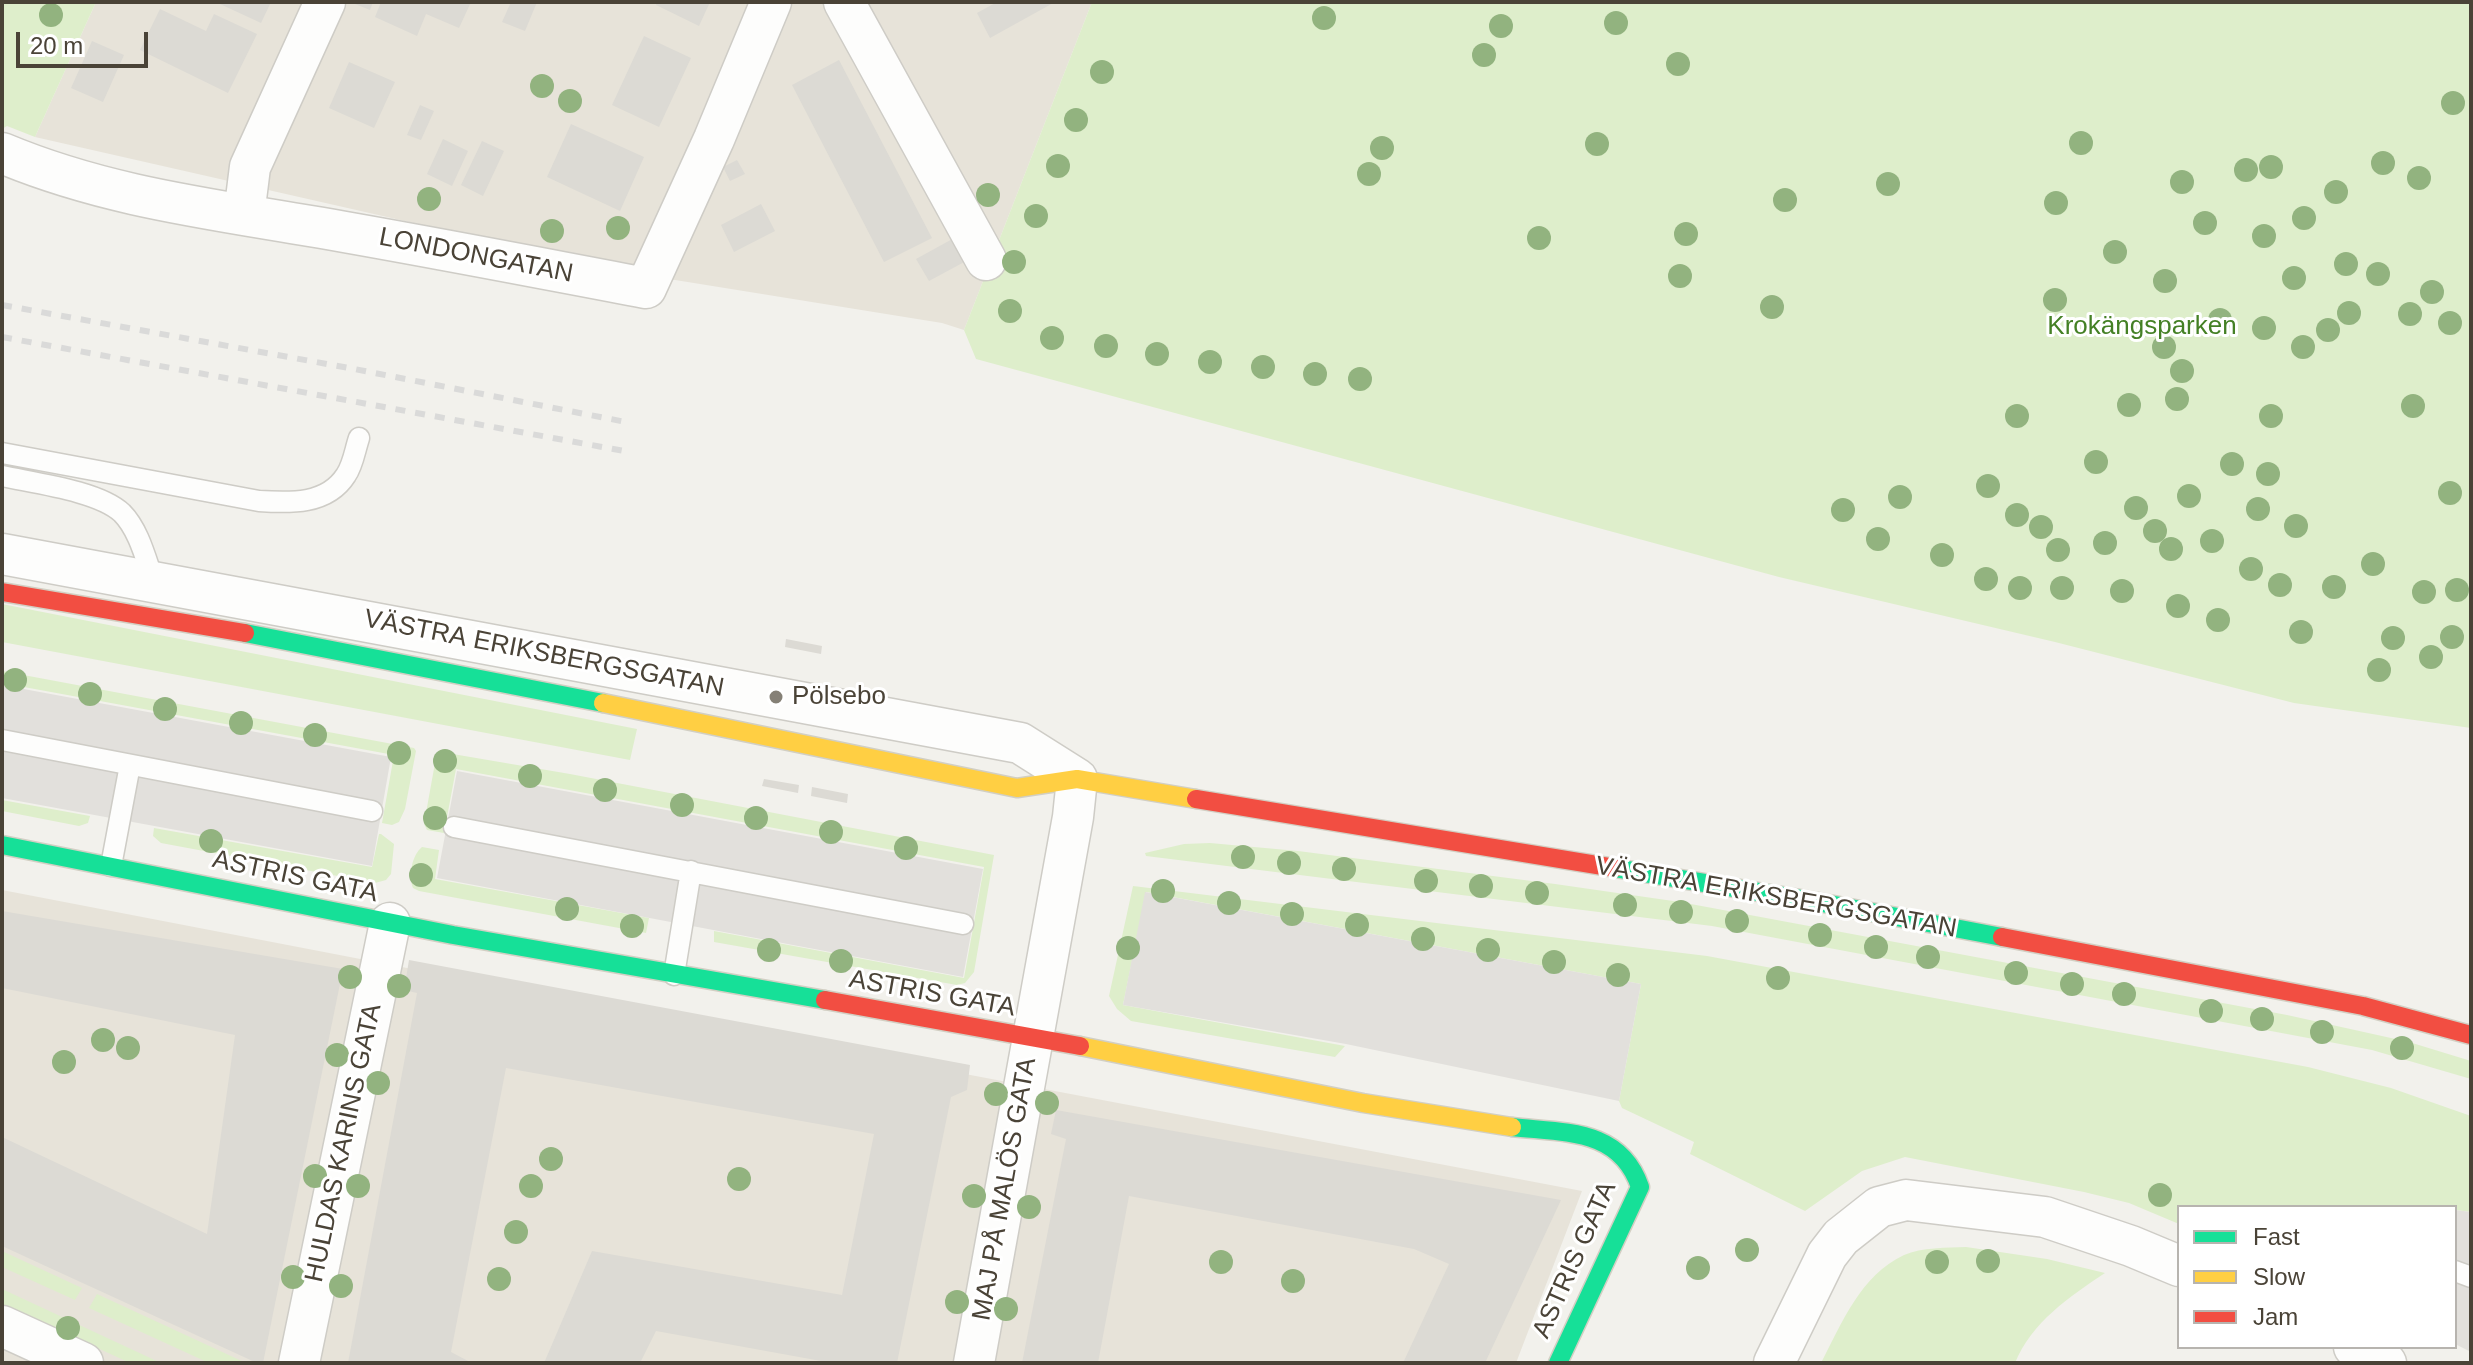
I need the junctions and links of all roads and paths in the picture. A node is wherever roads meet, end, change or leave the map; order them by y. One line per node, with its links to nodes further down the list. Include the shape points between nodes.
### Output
1 (325, 2): 5 (street, via 250,167)
2 (771, 2): 5 (street, LONDONGATAN, via 646,288)
3 (844, 2): 6 (street)
4 (2, 153): 5 (street, LONDONGATAN, via 59,175 162,202)
5 (244, 215)
6 (986, 260)
7 (359, 438): 8 (lane, via 348,473 334,489 300,503 259,501)
8 (2, 453)
9 (2, 476): 11 (lane, via 90,495 122,512)
10 (2, 554): 11 (street, VÄSTRA ERIKSBERGSGATAN)
11 (154, 582): 15 (street, VÄSTRA ERIKSBERGSGATAN, via 1020,743)
12 (2, 592): 15 (street, VÄSTRA ERIKSBERGSGATAN, via 287,640 1017,788)
13 (2, 740): 14 (lane)
14 (130, 765): 16 (lane); 19 (lane)
15 (1077, 779): 24 (street, VÄSTRA ERIKSBERGSGATAN, via 1818,902 2363,1006); 25 (street, MAJ PÅ MALÖS GATA)
16 (372, 811)
17 (454, 827): 20 (lane)
18 (2, 845): 19 (street, ASTRIS GATA)
19 (111, 866): 21 (street, ASTRIS GATA)
20 (691, 871): 22 (lane); 23 (lane)
21 (390, 923): 23 (street, ASTRIS GATA); 30 (street, HULDAS KARINS GATA)
22 (963, 924)
23 (674, 975): 25 (street, ASTRIS GATA)
24 (2471, 1035)
25 (1033, 1037): 31 (street, MAJ PÅ MALÖS GATA); 32 (street, ASTRIS GATA, via 1363,1103 1590,1136 1619,1152 1633,1166 1640,1187)
26 (2177, 1265): 33 (street, via 2045,1217 1906,1200 1879,1207 1841,1237)
27 (2, 1326): 29 (street)
28 (2358, 1349): 34 (street)
29 (83, 1363)
30 (299, 1363)
31 (974, 1363)
32 (1558, 1363)
33 (1774, 1363)
34 (2386, 1363)

